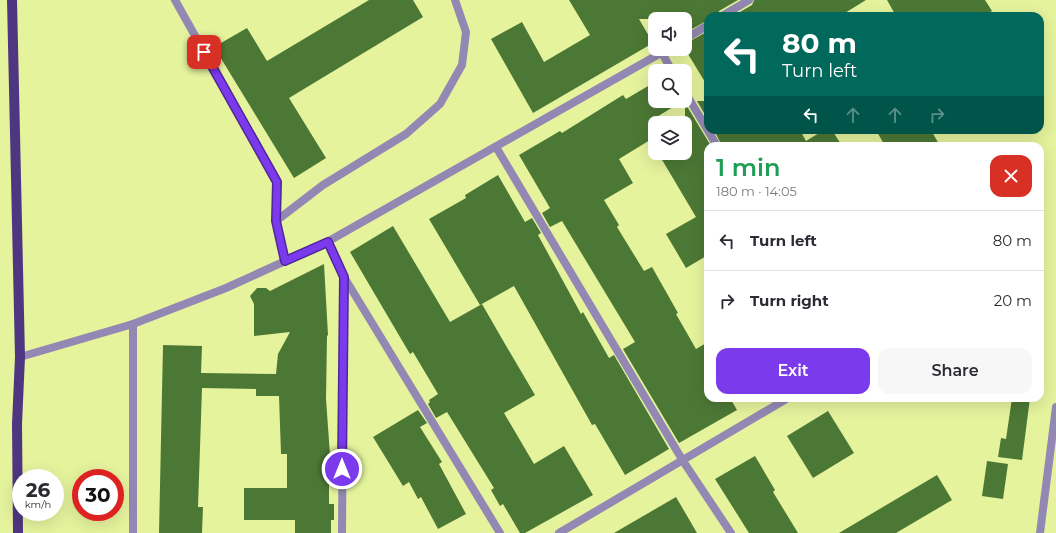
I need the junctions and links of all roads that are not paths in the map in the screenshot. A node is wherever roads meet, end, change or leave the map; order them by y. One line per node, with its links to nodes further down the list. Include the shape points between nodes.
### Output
1 (12, 0): 17 (main road)
2 (175, 0): 12 (street, via 277,182)
3 (455, 0): 12 (street, via 466,32 462,65 440,104 406,134 322,184)
4 (749, 0): 5 (street)
5 (729, 12)
6 (704, 27): 7 (street)
7 (692, 35)
8 (656, 56): 11 (street)
9 (692, 104): 10 (street)
10 (704, 124)
11 (496, 147): 13 (street); 20 (street)
12 (276, 221): 14 (street)
13 (328, 242): 14 (street); 15 (street)
14 (285, 261): 16 (street, via 226,288)
15 (344, 277): 23 (street); 24 (street)
16 (133, 324): 17 (street); 22 (street)
17 (20, 357): 21 (main road, via 17,424)
18 (781, 402): 20 (street)
19 (1056, 407): 27 (street)
20 (683, 460): 25 (street); 26 (street)
21 (18, 533)
22 (133, 533)
23 (342, 533)
24 (500, 533)
25 (559, 533)
26 (731, 533)
27 (1040, 533)

